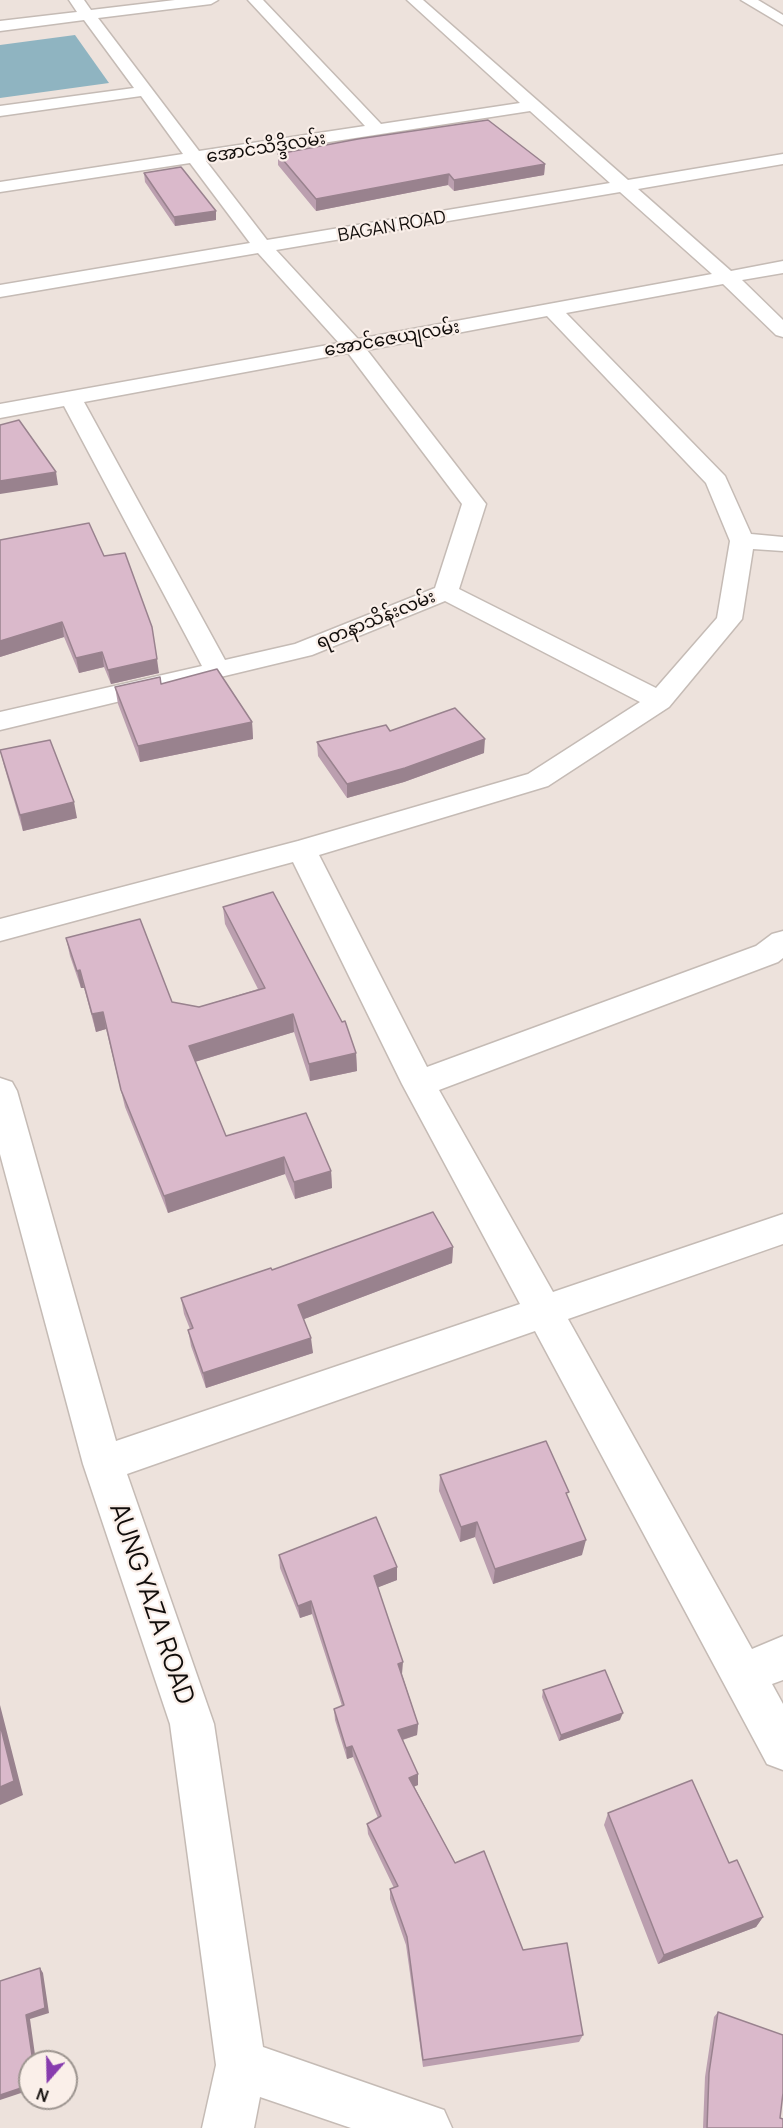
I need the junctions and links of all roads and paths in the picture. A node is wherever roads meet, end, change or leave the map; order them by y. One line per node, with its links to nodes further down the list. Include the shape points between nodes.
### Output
1 (76, 0): 6 (street, ရတနာသိန်းလမ်း)
2 (211, 0): 6 (street)
3 (255, 0): 12 (street)
4 (414, 0): 10 (street)
5 (748, 0): 7 (street)
6 (88, 15): 8 (street); 9 (street, ရတနာသိန်းလမ်း)
7 (783, 21)
8 (0, 26)
9 (145, 91): 11 (street); 13 (street, ရတနာသိန်းလမ်း)
10 (532, 106): 12 (street, အောင်သိဒ္ဒိလမ်း); 15 (street)
11 (0, 111)
12 (377, 129): 13 (street, အောင်သိဒ္ဒိလမ်း)
13 (194, 159): 16 (street, အောင်သိဒ္ဒိလမ်း); 17 (street, ရတနာသိန်းလမ်း)
14 (783, 159): 15 (street, BAGAN ROAD)
15 (625, 186): 17 (street, BAGAN ROAD); 19 (street)
16 (0, 187)
17 (264, 249): 20 (street, BAGAN ROAD); 23 (street, ရတနာသိန်းလမ်း)
18 (783, 267): 19 (street, အောင်ဇေယျလမ်း)
19 (728, 277): 21 (street, အောင်ဇေယျလမ်း); 22 (street)
20 (0, 291)
21 (552, 310): 23 (street, အောင်ဇေယျလမ်း); 26 (street, via 717,481)
22 (783, 330)
23 (353, 346): 24 (street, အောင်ဇေယျလမ်း); 28 (street, ရတနာသိန်းလမ်း, via 474,504)
24 (71, 398): 25 (street, အောင်ဇေယျလမ်း); 29 (street)
25 (0, 411)
26 (742, 541): 27 (street); 30 (street, via 729,619)
27 (783, 544)
28 (446, 592): 29 (street, ရတနာသိန်းလမ်း, via 303,650); 30 (street)
29 (217, 670): 31 (street, ရတနာသိန်းလမ်း)
30 (660, 701): 32 (street, via 538,780)
31 (0, 721)
32 (302, 850): 33 (street); 35 (street)
33 (0, 930)
34 (783, 942): 35 (street, via 767,954)
35 (419, 1084): 38 (street)
36 (0, 1092): 39 (street, AUNG YAZA ROAD)
37 (783, 1229): 38 (street)
38 (546, 1312): 39 (street); 41 (street)
39 (103, 1464): 43 (street, AUNG YAZA ROAD, via 192,1724)
40 (783, 1658): 41 (street)
41 (743, 1674): 42 (street)
42 (783, 1748)
43 (240, 2065): 44 (street, AUNG YAZA ROAD); 45 (street)
44 (228, 2128)
45 (426, 2128)

